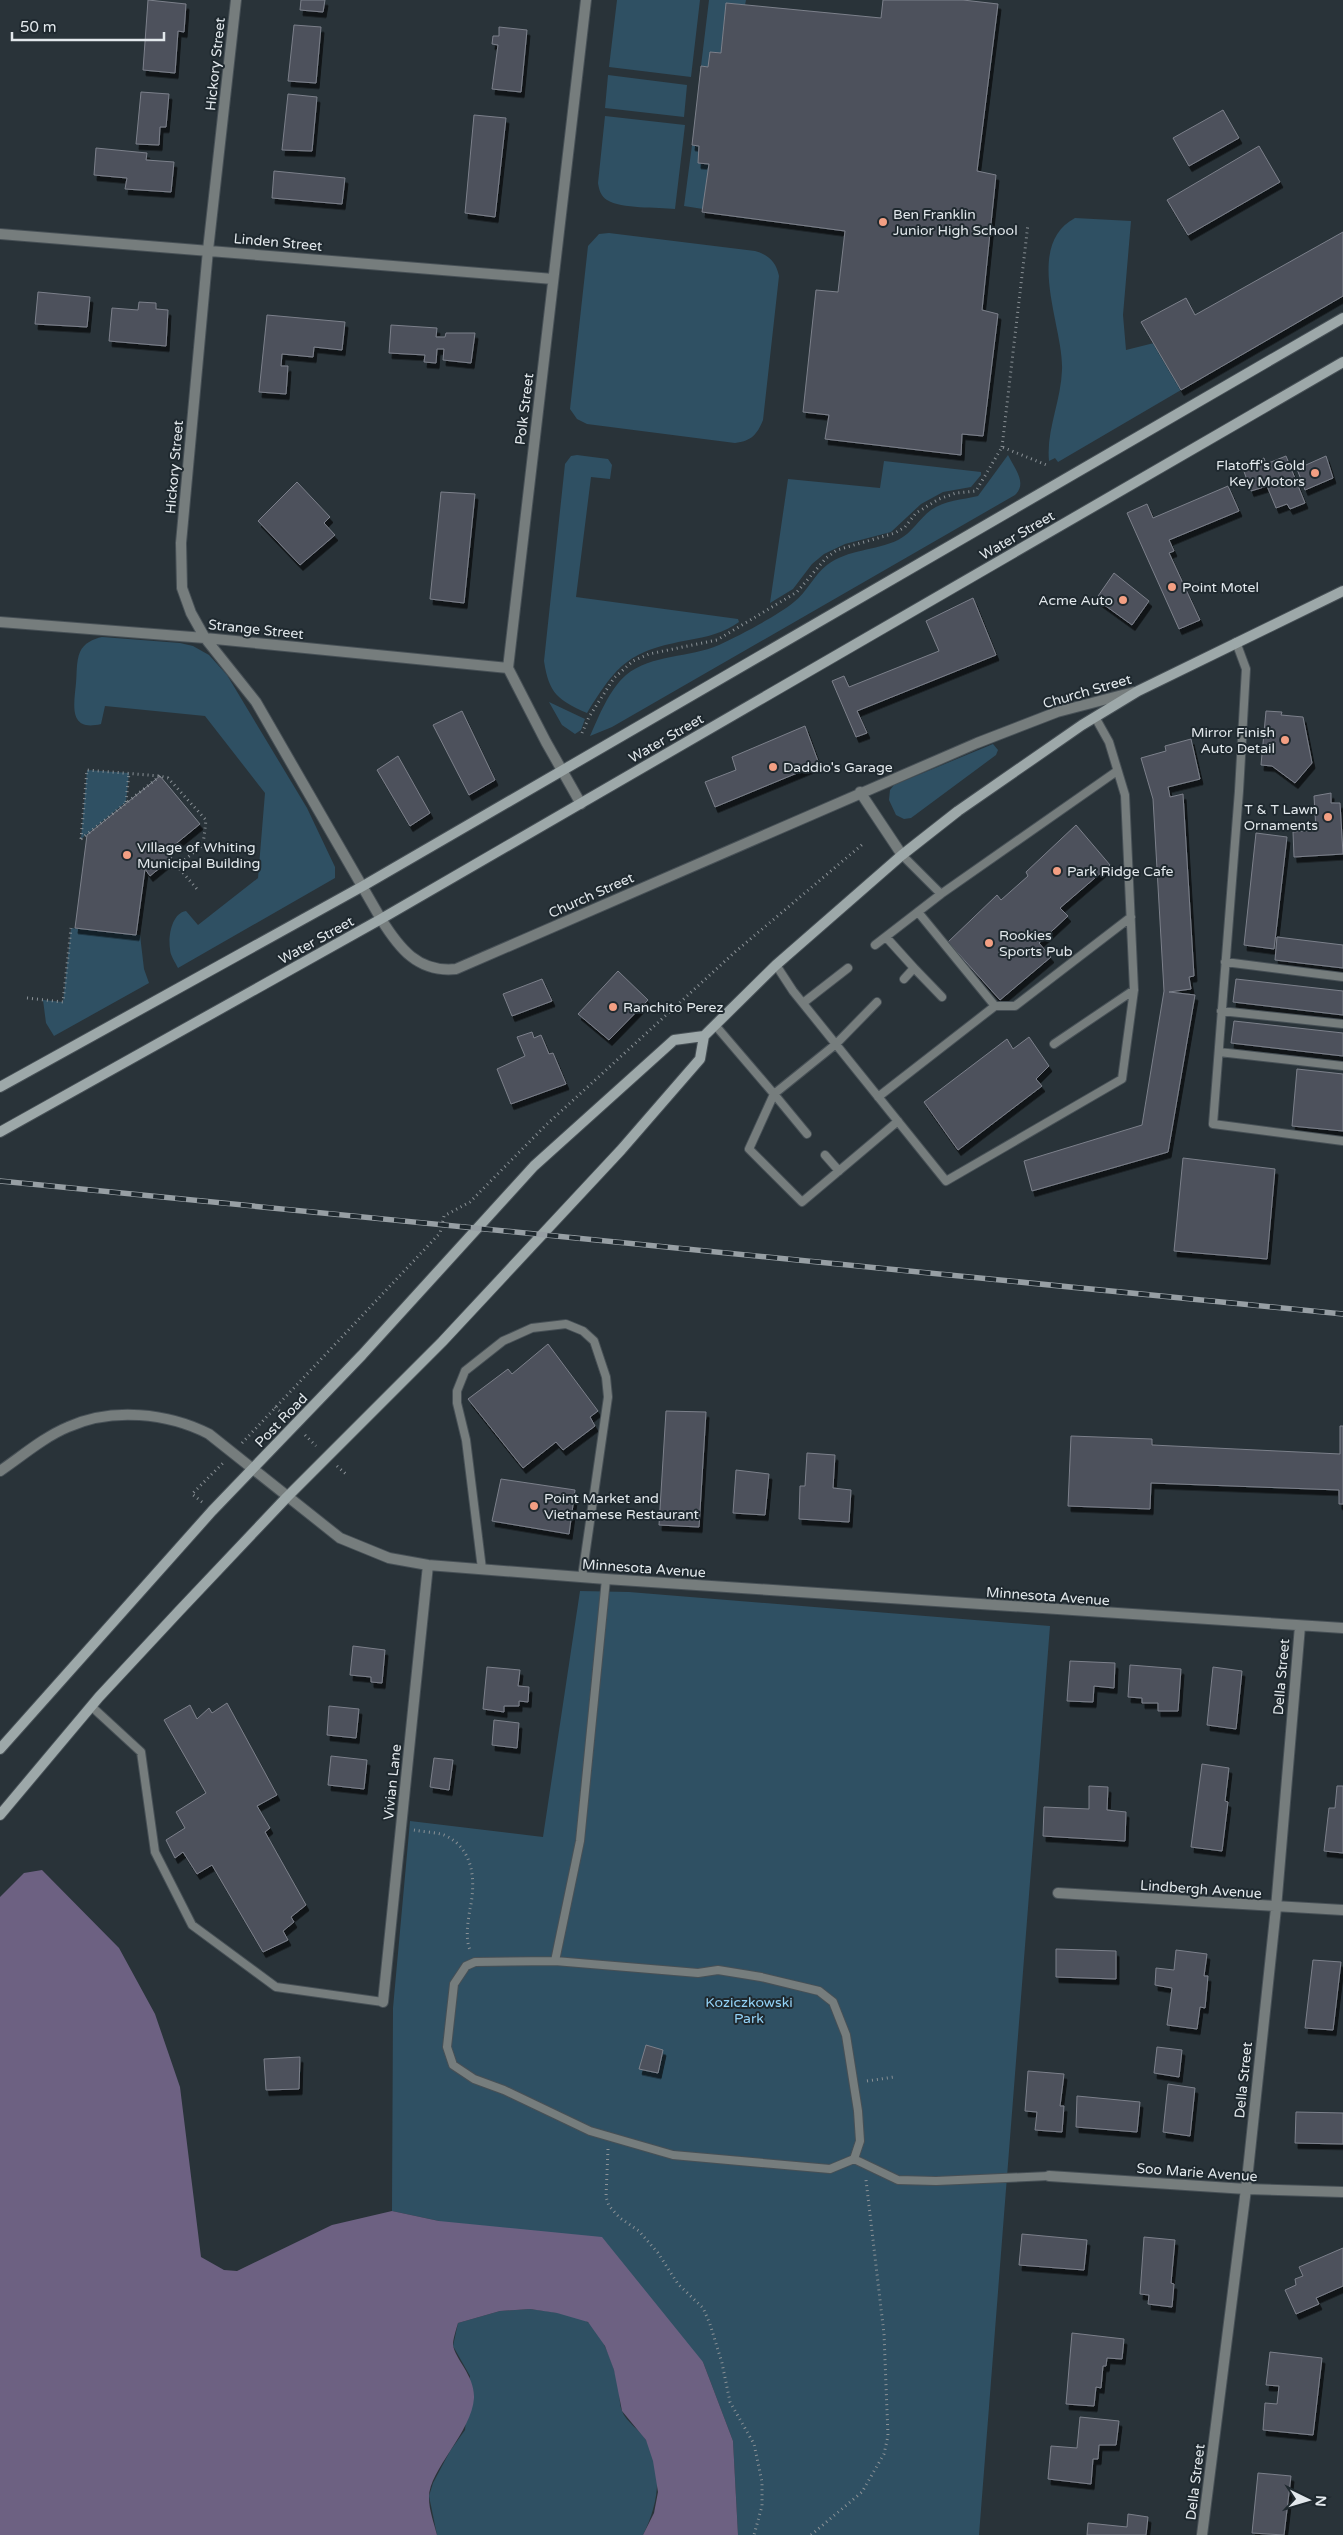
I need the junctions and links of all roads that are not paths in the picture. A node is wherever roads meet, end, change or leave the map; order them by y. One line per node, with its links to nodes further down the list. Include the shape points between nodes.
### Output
1 (236, 0): 4 (street, Hickory Street)
2 (586, 0): 5 (street, Polk Street)
3 (0, 234): 4 (street, Linden Street)
4 (208, 250): 5 (street, Linden Street); 10 (street, Hickory Street, via 181,542 182,588 191,614)
5 (553, 279): 12 (street, Polk Street)
6 (1343, 318): 15 (main road, Water Street)
7 (1343, 362): 18 (main road, Water Street)
8 (1343, 591): 11 (main road, Church Street)
9 (0, 622): 10 (street, Strange Street)
10 (205, 638): 12 (street, Strange Street); 20 (street, Hickory Street, via 256,702)
11 (1236, 642): 13 (main road, Church Street); 27 (lane, via 1246,669)
12 (508, 668): 15 (street)
13 (1138, 691): 14 (main road); 17 (street, Church Street, via 1057,712)
14 (1095, 717): 16 (lane, via 1109,742); 19 (main road, via 958,810)
15 (562, 771): 18 (street); 20 (main road, Water Street)
16 (1117, 771): 21 (lane); 23 (lane, via 1125,795)
17 (860, 792): 19 (street); 24 (street, Church Street, via 456,969 439,969 414,960 393,938)
18 (581, 804): 24 (main road, Water Street)
19 (902, 855): 21 (lane); 28 (main road)
20 (363, 886): 24 (street, Church Street); 46 (main road, Water Street)
21 (941, 894): 22 (lane)
22 (918, 912): 25 (lane); 37 (lane)
23 (1132, 917): 33 (lane); 37 (lane, via 1014,1006)
24 (381, 919): 50 (main road, Water Street)
25 (886, 937): 26 (lane); 30 (lane)
26 (875, 945)
27 (1225, 962): 31 (lane); 38 (lane)
28 (776, 965): 36 (lane); 40 (main road)
29 (848, 968): 36 (lane)
30 (914, 968): 32 (lane); 34 (lane)
31 (1343, 977)
32 (904, 979)
33 (1134, 990): 43 (lane); 49 (lane, via 1122,1080 958,1176 946,1181)
34 (942, 997)
35 (877, 1002): 42 (lane)
36 (803, 1003): 42 (lane)
37 (995, 1006): 48 (lane)
38 (1222, 1011): 39 (lane); 44 (lane)
39 (1343, 1024)
40 (715, 1025): 41 (main road); 47 (lane)
41 (704, 1036): 55 (main road, Post Road, via 674,1040 534,1166); 57 (main road, via 700,1059 621,1150 442,1342)
42 (836, 1044): 47 (lane); 48 (lane)
43 (1054, 1044)
44 (1219, 1052): 45 (lane); 52 (lane, via 1213,1124)
45 (1343, 1066)
46 (0, 1087)
47 (774, 1094): 51 (lane); 54 (lane, via 749,1148 802,1202)
48 (878, 1096): 49 (lane)
49 (898, 1121): 54 (lane)
50 (0, 1132)
51 (808, 1134)
52 (1343, 1141)
53 (825, 1155): 54 (lane)
54 (838, 1172)
55 (254, 1469): 56 (street, Minnesota Avenue, via 209,1434 177,1420 122,1416 66,1427); 57 (street, Minnesota Avenue); 65 (main road, Post Road, via 212,1511)
56 (0, 1471)
57 (288, 1496): 58 (street, Minnesota Avenue, via 348,1542 388,1558); 64 (main road)
58 (428, 1565): 59 (street, Minnesota Avenue); 71 (street, Vivian Lane)
59 (482, 1569): 60 (street, Minnesota Avenue); 60 (lane, via 457,1391 465,1371 503,1341 532,1328 566,1324 583,1331 594,1341 606,1377 608,1397)
60 (582, 1577): 61 (street, Minnesota Avenue)
61 (606, 1579): 62 (street, Minnesota Avenue); 70 (lane, via 580,1841)
62 (1300, 1626): 63 (street, Minnesota Avenue); 68 (street, Della Street)
63 (1343, 1628)
64 (91, 1706): 66 (main road); 71 (lane, via 141,1752 155,1852 192,1925 276,1987)
65 (0, 1749)
66 (0, 1815)
67 (1058, 1894): 68 (street, Lindbergh Avenue)
68 (1276, 1908): 69 (street, Lindbergh Avenue); 74 (street, Della Street)
69 (1343, 1910)
70 (555, 1961): 72 (lane, via 698,1973 718,1970 820,1991 836,2007 846,2035 860,2141); 72 (lane, via 475,1962 466,1966 454,1984 447,2047 453,2065 474,2079 590,2131 673,2155 830,2169)
71 (383, 2002)
72 (854, 2159): 73 (lane, via 898,2180 936,2182)
73 (1048, 2176): 74 (street, Soo Marie Avenue)
74 (1246, 2189): 75 (street, Soo Marie Avenue); 76 (street, Della Street)
75 (1343, 2192)
76 (1202, 2535)

